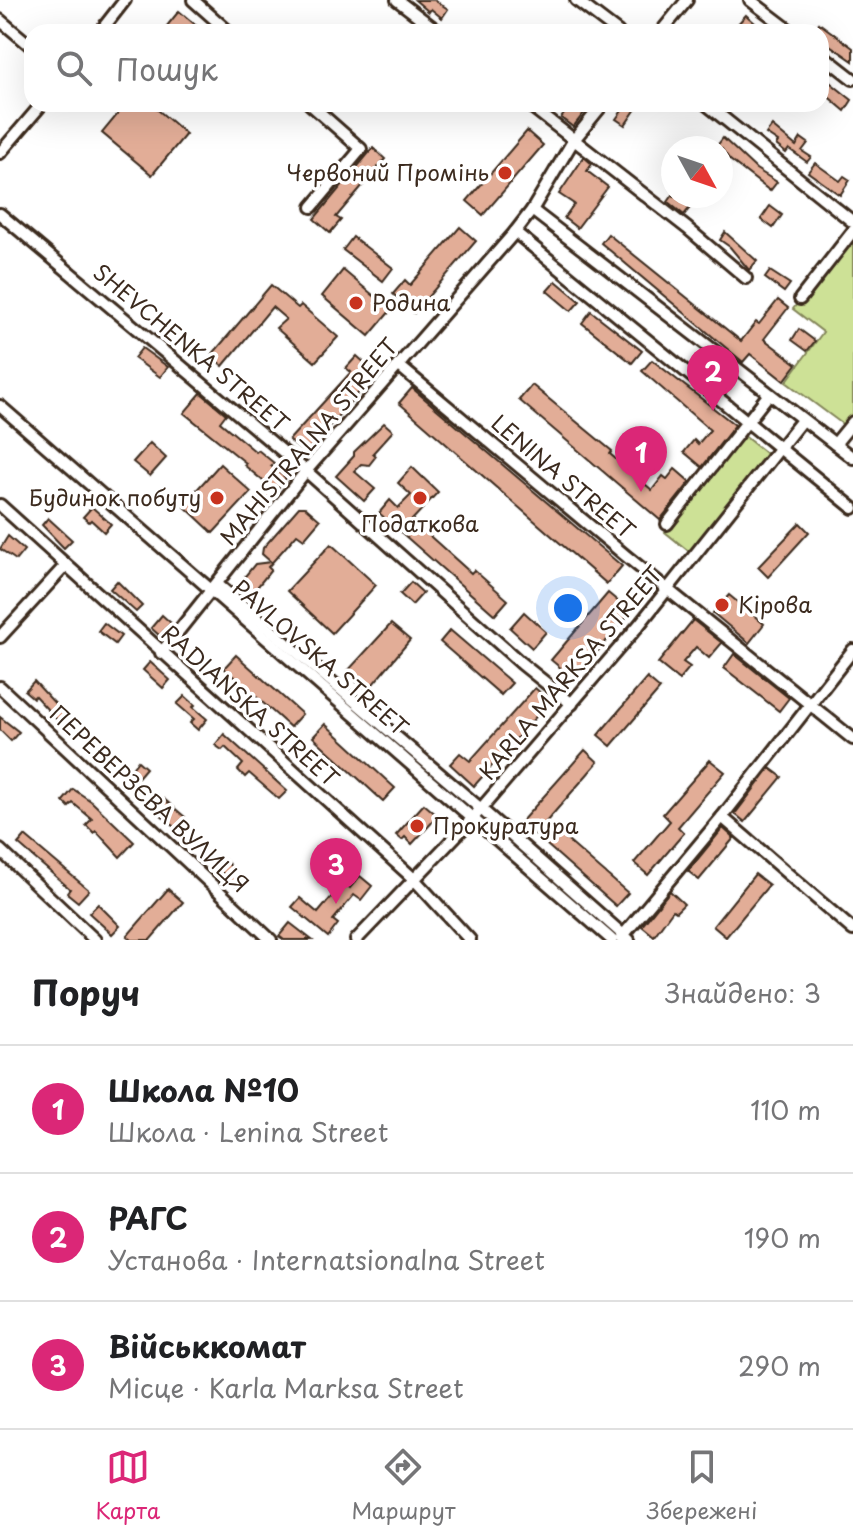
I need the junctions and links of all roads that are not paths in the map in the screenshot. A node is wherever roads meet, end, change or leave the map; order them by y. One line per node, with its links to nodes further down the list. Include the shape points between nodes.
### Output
1 (125, 0): 8 (street)
2 (193, 0): 9 (street)
3 (397, 0): 10 (street)
4 (576, 0): 11 (street)
5 (687, 0): 12 (street)
6 (750, 0): 13 (street)
7 (0, 20): 14 (street)
8 (106, 24)
9 (220, 24)
10 (428, 24)
11 (608, 24)
12 (668, 24)
13 (782, 24)
14 (24, 40)
15 (829, 60): 16 (street)
16 (853, 79)
17 (35, 112): 23 (street)
18 (319, 112): 24 (street, via 361,149)
19 (538, 112): 22 (street)
20 (597, 112): 22 (street, MAHISTRALNA STREET)
21 (716, 112): 27 (street)
22 (573, 141): 25 (street, MAHISTRALNA STREET); 30 (street)
23 (0, 153)
24 (312, 207)
25 (532, 210): 29 (street, MAHISTRALNA STREET); 33 (street)
26 (0, 214): 41 (street, SHEVCHENKA STREET)
27 (853, 222)
28 (853, 231): 31 (street)
29 (515, 232): 32 (street, MAHISTRALNA STREET); 36 (street)
30 (746, 278)
31 (800, 299)
32 (398, 365): 41 (street, MAHISTRALNA STREET); 47 (street, LENINA STREET)
33 (769, 394): 35 (street); 36 (street)
34 (0, 406): 46 (street, PAVLOVSKA STREET)
35 (802, 420): 38 (street); 39 (street, KARLA MARKSA STREET)
36 (746, 422): 39 (street); 44 (street)
37 (853, 422): 38 (street)
38 (835, 444): 40 (street)
39 (779, 448): 43 (street); 47 (street, KARLA MARKSA STREET)
40 (853, 458)
41 (306, 471): 46 (street, MAHISTRALNA STREET); 52 (street, SHEVCHENKA STREET)
42 (0, 505): 45 (street, RADIANSKA STREET)
43 (853, 508)
44 (667, 524)
45 (66, 565): 48 (street); 50 (street, RADIANSKA STREET)
46 (214, 587): 50 (street, MAHISTRALNA STREET); 55 (street, PAVLOVSKA STREET); 57 (street, PAVLOVSKA STREET)
47 (669, 589): 52 (street, KARLA MARKSA STREET); 53 (street, LENINA STREET)
48 (0, 637)
49 (853, 650): 53 (street)
50 (161, 653): 59 (street, RADIANSKA STREET)
51 (0, 687): 63 (street, ПЕРЕВЕРЗЄВА ВУЛИЦЯ)
52 (572, 704): 55 (street, KARLA MARKSA STREET)
53 (811, 704): 54 (street, LENINA STREET); 56 (street)
54 (853, 739)
55 (481, 809): 57 (street, KARLA MARKSA STREET); 61 (street, PAVLOVSKA STREET)
56 (722, 817): 60 (street); 61 (street)
57 (473, 818): 59 (street, KARLA MARKSA STREET); 66 (street, PAVLOVSKA STREET)
58 (0, 850): 62 (street)
59 (414, 879): 64 (street, KARLA MARKSA STREET); 65 (street, RADIANSKA STREET)
60 (853, 930)
61 (624, 938)
62 (95, 940)
63 (271, 940)
64 (356, 940)
65 (470, 940)
66 (612, 940)

